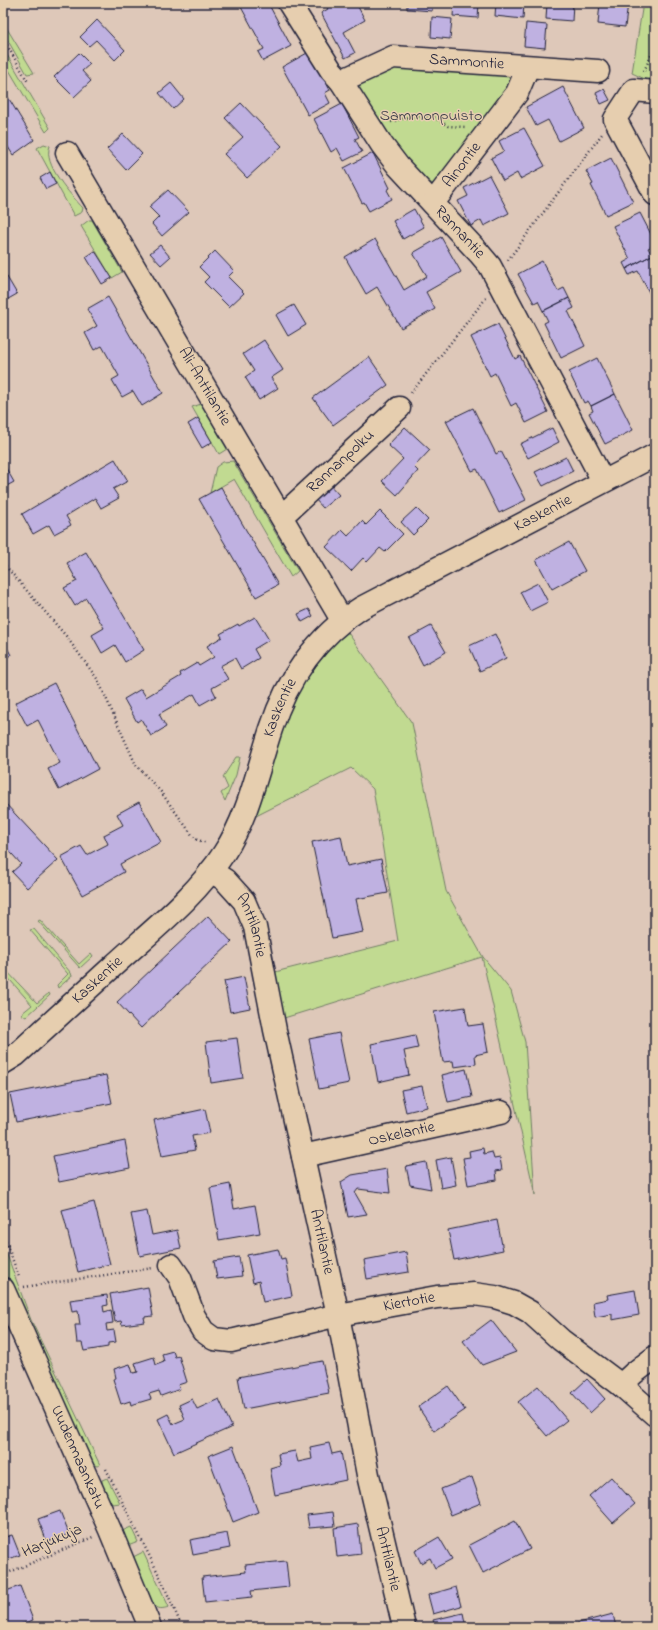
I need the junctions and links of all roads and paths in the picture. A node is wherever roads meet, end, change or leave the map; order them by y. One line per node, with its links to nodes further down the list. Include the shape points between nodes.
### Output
1 (288, 3): 6 (street, Rannantie, via 331,70)
2 (3, 38): 7 (path)
3 (655, 47): 8 (path)
4 (528, 67): 5 (street, Sammontie); 6 (street, Sammontie, via 392,57); 11 (street, Ainontie, via 517,93)
5 (598, 71)
6 (341, 81): 10 (street, Rannantie)
7 (28, 82)
8 (634, 90): 9 (street); 13 (street, via 615,119)
9 (655, 92)
10 (374, 133): 11 (path, via 387,123 409,117 432,116 448,126 465,127); 14 (street, Rannantie, via 398,166)
11 (483, 139): 14 (street, Ainontie)
12 (67, 153): 18 (street, Ali-Anttilantie)
13 (655, 194)
14 (433, 203): 17 (street, Rannantie, via 490,266)
15 (399, 408): 18 (street, Rannanpolku)
16 (655, 455): 17 (street, Kaskentie)
17 (603, 481): 20 (street, Kaskentie)
18 (282, 516): 20 (street, Ali-Anttilantie)
19 (3, 563): 21 (path, via 66,636 98,680 136,765 161,792 195,839 211,844)
20 (342, 620): 22 (street, Kaskentie, via 317,645 292,679 271,728 252,793 240,823 225,852)
21 (207, 849)
22 (211, 871): 23 (street, Kaskentie, via 144,939 31,1042); 25 (street, Anttilantie, via 225,880 244,901 256,927 275,1030)
23 (3, 1063)
24 (501, 1112): 25 (street, Oskelantie)
25 (303, 1156): 28 (street, Anttilantie)
26 (171, 1265): 27 (path); 28 (street, Kiertotie, via 180,1278 194,1316 203,1331 214,1339 231,1341)
27 (13, 1288): 33 (street, Uudenmaankatu)
28 (338, 1315): 30 (street, Kiertotie, via 460,1294 495,1297 530,1312 561,1340); 36 (street, Anttilantie, via 368,1475)
29 (655, 1357): 30 (street)
30 (622, 1385): 31 (street, Kiertotie)
31 (655, 1415)
32 (132, 1520): 33 (path, Harjukuja)
33 (110, 1530): 34 (path, Harjukuja); 35 (street, Uudenmaankatu)
34 (3, 1575)
35 (150, 1627)
36 (404, 1627)

